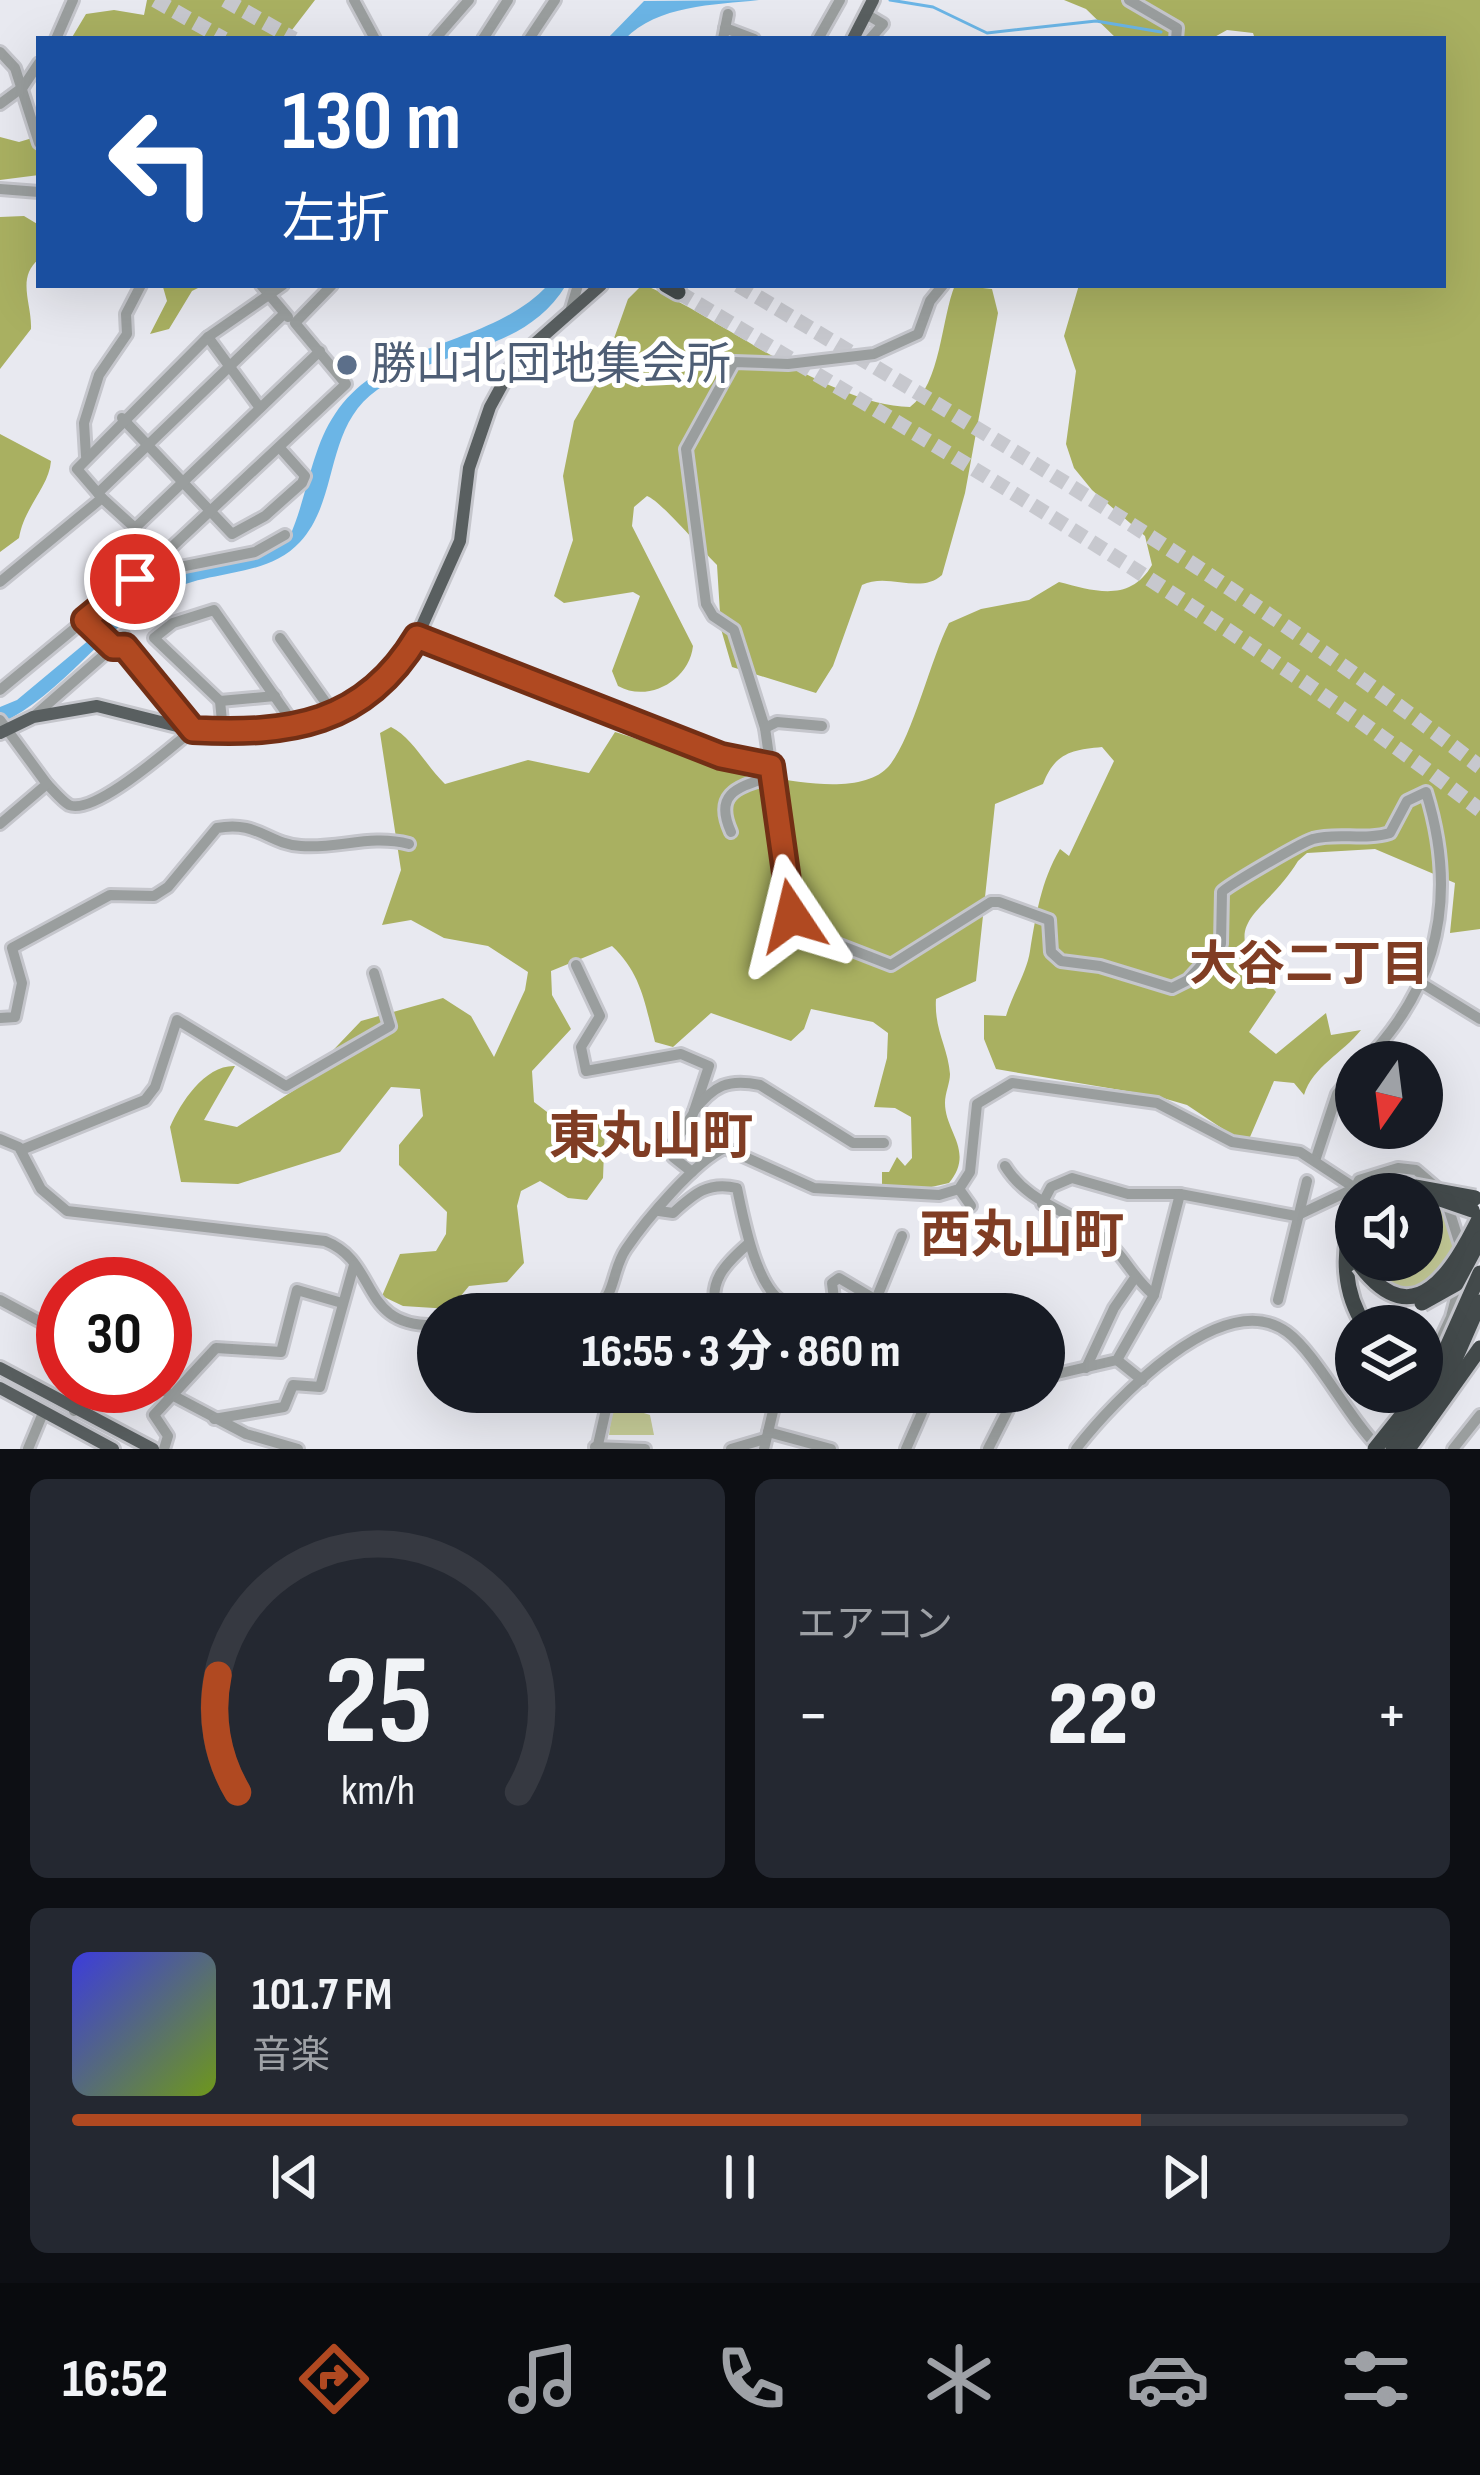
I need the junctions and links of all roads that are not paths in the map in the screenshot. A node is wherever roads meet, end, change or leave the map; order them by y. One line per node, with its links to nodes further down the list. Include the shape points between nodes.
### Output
1 (73, 0): 12 (street)
2 (354, 0): 13 (street)
3 (470, 0): 14 (street)
4 (508, 0): 15 (street)
5 (555, 0): 16 (street)
6 (839, 0): 17 (street)
7 (873, 0): 10 (main road)
8 (1129, 0): 20 (street, via 1177,28)
9 (728, 14): 11 (street)
10 (866, 14): 18 (main road); 19 (street, via 884,24)
11 (724, 33)
12 (57, 36)
13 (373, 36)
14 (439, 36)
15 (485, 36)
16 (531, 36)
17 (820, 36)
18 (855, 36)
19 (874, 36)
20 (1176, 36)
21 (0, 52): 23 (street)
22 (36, 68): 23 (street)
23 (23, 87): 24 (street); 25 (street)
24 (0, 104)
25 (36, 132)
26 (0, 189): 27 (street)
27 (36, 191)
28 (139, 288): 45 (street, via 126,314 127,334 99,375 83,423)
29 (263, 288): 35 (street)
30 (280, 288): 35 (street)
31 (328, 288): 37 (street)
32 (577, 288): 36 (street)
33 (598, 288): 36 (main road)
34 (941, 288): 68 (street, via 918,334 874,355 734,362 689,439 706,604 734,630)
35 (269, 297): 37 (street); 38 (street)
36 (570, 312): 55 (main road, via 515,361 490,407 469,468 460,541)
37 (290, 319): 39 (street); 40 (street)
38 (208, 337): 40 (street); 42 (street)
39 (320, 351): 41 (street); 44 (street, via 346,384)
40 (232, 364): 41 (street); 43 (street)
41 (260, 408): 46 (street)
42 (122, 418): 43 (street); 45 (street)
43 (149, 445): 46 (street); 47 (street)
44 (280, 448): 48 (street); 48 (street, via 305,476 302,483 235,534)
45 (86, 456): 47 (street, via 76,469)
46 (184, 482): 48 (street); 49 (street)
47 (100, 495): 49 (street); 52 (street)
48 (212, 512): 51 (street)
49 (135, 528): 51 (street)
50 (285, 536): 51 (street, via 255,552 175,568)
51 (160, 558): 53 (street)
52 (0, 582)
53 (89, 624): 58 (street); 60 (street)
54 (124, 636): 58 (street)
55 (417, 637): 63 (main road, via 398,668); 71 (street)
56 (154, 638): 59 (street); 61 (street, via 214,610); 62 (street)
57 (280, 638): 63 (street)
58 (111, 646): 59 (street); 64 (street)
59 (135, 658): 69 (street)
60 (0, 690)
61 (274, 696): 62 (street); 67 (street)
62 (220, 701): 70 (street)
63 (336, 716): 67 (main road)
64 (33, 717): 66 (main road); 69 (main road, via 98,706)
65 (821, 726): 68 (street)
66 (1, 727): 72 (street)
67 (296, 727): 70 (main road)
68 (765, 728): 71 (street)
69 (193, 730): 70 (main road); 72 (street, via 122,786 78,806)
70 (224, 731)
71 (771, 771): 74 (street, via 725,802); 78 (street, via 792,916 806,932 891,965 999,902 1049,920 1054,958 1172,988 1221,944 1228,884 1312,838 1390,833 1408,801 1426,793 1441,887)
72 (47, 784): 73 (street)
73 (0, 824)
74 (730, 832)
75 (409, 844): 79 (street, via 377,837 297,846 251,826 217,828 154,896 110,895 12,948 22,983 15,1017)
76 (576, 965): 83 (street, via 601,1016 580,1047 586,1071 692,1055 709,1066)
77 (374, 973): 86 (street, via 390,1026 286,1086 177,1020 145,1100)
78 (1424, 984): 80 (street); 81 (street)
79 (0, 1018)
80 (1480, 1019)
81 (1386, 1041)
82 (1335, 1100): 87 (street)
83 (692, 1114): 85 (street, via 726,1082 745,1082 854,1143); 89 (street, via 671,1148)
84 (0, 1139): 86 (street)
85 (884, 1143)
86 (21, 1150): 108 (street, via 41,1190 67,1210 325,1241)
87 (1315, 1161): 92 (street); 94 (street, via 1232,1142 1157,1103 1012,1083 977,1104 970,1172)
88 (1005, 1166): 100 (street)
89 (692, 1172): 94 (street, via 725,1148 814,1188 939,1195); 103 (street)
90 (1376, 1173): 91 (street)
91 (1420, 1173)
92 (1335, 1175)
93 (1307, 1181): 104 (street)
94 (959, 1189): 101 (street)
95 (1443, 1193): 129 (street, via 1462,1243 1458,1297)
96 (1180, 1194): 100 (street, via 1128,1194 1072,1178 1051,1187); 104 (street); 121 (street)
97 (1443, 1196): 102 (highway, bridge)
98 (1335, 1197): 104 (street)
99 (1443, 1200): 102 (highway, bridge)
100 (1042, 1204): 110 (street, via 1111,1245)
101 (971, 1206)
102 (1477, 1207): 111 (highway, bridge)
103 (659, 1211): 107 (street, via 673,1213 698,1190 737,1188); 115 (street, via 623,1253)
104 (1296, 1216): 123 (street)
105 (902, 1236): 120 (street)
106 (1480, 1239): 112 (highway, bridge, via 1456,1284 1418,1304 1385,1298)
107 (748, 1244): 116 (street, via 726,1263); 117 (street)
108 (355, 1263): 125 (street); 127 (street, via 385,1312)
109 (1480, 1273): 156 (highway, bridge, via 1435,1374)
110 (1134, 1279): 121 (street); 135 (street)
111 (1443, 1280)
112 (1366, 1281)
113 (1378, 1281): 114 (highway, bridge, via 1391,1293 1430,1291)
114 (1442, 1281)
115 (612, 1293)
116 (714, 1293)
117 (775, 1293)
118 (833, 1293): 119 (street, via 839,1278)
119 (869, 1293)
120 (879, 1293)
121 (1154, 1294): 132 (street)
122 (0, 1300): 126 (street)
123 (1279, 1300)
124 (1480, 1302): 167 (highway, bridge, via 1445,1382)
125 (342, 1303): 137 (street, via 297,1289 281,1352 216,1348); 151 (street, via 320,1387 293,1385 284,1407)
126 (36, 1319)
127 (417, 1326)
128 (1480, 1327): 131 (highway, bridge)
129 (1443, 1331)
130 (1480, 1350): 133 (highway, bridge); 168 (highway, bridge)
131 (1443, 1353)
132 (1117, 1360): 135 (street); 138 (street)
133 (1443, 1367)
134 (0, 1368): 140 (main road)
135 (1086, 1368): 136 (street)
136 (1065, 1373)
137 (192, 1374)
138 (1142, 1380): 156 (street, via 1223,1322 1270,1323 1291,1334); 166 (street)
139 (0, 1388): 142 (main road)
140 (36, 1389)
141 (192, 1407): 151 (street)
142 (36, 1409)
143 (43, 1413): 154 (main road); 157 (street)
144 (78, 1413): 152 (main road)
145 (156, 1413): 159 (street, via 168,1436)
146 (605, 1413): 155 (street)
147 (922, 1413): 164 (street)
148 (1006, 1413): 165 (street)
149 (1400, 1413): 156 (street)
150 (1480, 1414): 169 (street)
151 (214, 1419): 160 (street)
152 (108, 1428): 154 (street); 158 (main road)
153 (766, 1440): 162 (street); 163 (street)
154 (104, 1447)
155 (596, 1448): 161 (street)
156 (1374, 1448)
157 (28, 1449)
158 (153, 1449)
159 (164, 1449)
160 (298, 1449)
161 (645, 1449)
162 (731, 1449)
163 (831, 1449)
164 (906, 1449)
165 (988, 1449)
166 (1076, 1449)
167 (1393, 1449)
168 (1408, 1449)
169 (1453, 1449)

